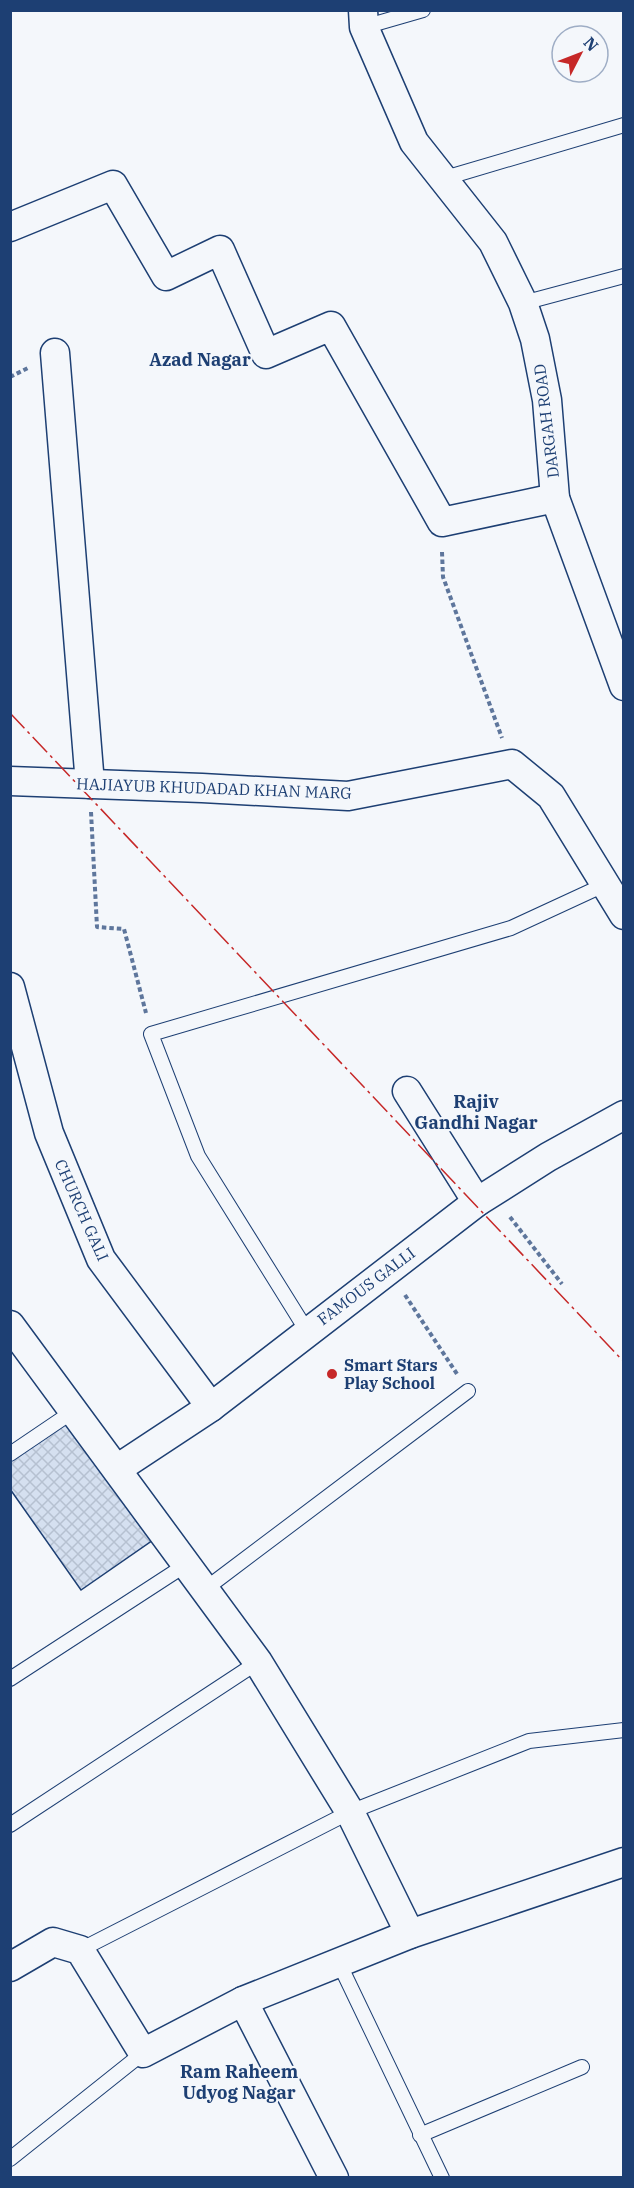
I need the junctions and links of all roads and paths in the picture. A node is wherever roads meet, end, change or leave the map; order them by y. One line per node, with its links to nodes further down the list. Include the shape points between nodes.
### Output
1 (423, 10): 2 (lane)
2 (363, 19): 4 (street, DARGAH ROAD, via 414,142)
3 (624, 125): 4 (lane)
4 (445, 178): 7 (street, DARGAH ROAD, via 493,242)
5 (10, 227): 10 (street, via 113,185 166,276 220,250 266,354 332,326)
6 (624, 276): 7 (lane)
7 (523, 303): 9 (street, DARGAH ROAD, via 535,339 547,400)
8 (55, 353): 14 (street)
9 (555, 498): 10 (street); 11 (street, DARGAH ROAD)
10 (442, 522): 12 (path, via 443,577)
11 (624, 686)
12 (512, 764): 14 (street, HAJIAYUB KHUDADAD KHAN MARG, via 348,796); 15 (street, via 551,796)
13 (10, 781): 14 (street, HAJIAYUB KHUDADAD KHAN MARG)
14 (90, 784): 18 (path, via 96,927 124,929)
15 (604, 885): 16 (street); 18 (lane, via 511,928)
16 (624, 915)
17 (10, 987): 27 (street, CHURCH GALI, via 49,1133 101,1259)
18 (152, 1034): 25 (lane, via 198,1156)
19 (406, 1091): 21 (street)
20 (624, 1115): 21 (street, FAMOUS GALLI)
21 (484, 1197): 22 (street, FAMOUS GALLI); 23 (path)
22 (388, 1269): 25 (street, FAMOUS GALLI); 26 (path)
23 (562, 1284)
24 (10, 1324): 28 (street)
25 (307, 1331): 27 (street, FAMOUS GALLI)
26 (468, 1391): 32 (lane)
27 (211, 1407): 30 (street, FAMOUS GALLI)
28 (75, 1410): 29 (lane); 30 (street)
29 (10, 1454)
30 (117, 1469): 31 (street)
31 (187, 1564): 32 (street); 34 (lane)
32 (204, 1590): 33 (street)
33 (258, 1662): 36 (street); 37 (lane)
34 (10, 1680)
35 (624, 1730): 36 (lane, via 529,1741)
36 (350, 1812): 39 (street); 40 (lane)
37 (10, 1825)
38 (624, 1862): 39 (street)
39 (410, 1934): 41 (street)
40 (80, 1950): 42 (street, via 53,1942); 44 (street)
41 (339, 1963): 43 (street); 46 (lane)
42 (10, 1967)
43 (243, 2001): 44 (street); 48 (street)
44 (143, 2053): 47 (lane)
45 (582, 2067): 46 (lane)
46 (420, 2135): 49 (lane)
47 (10, 2160)
48 (334, 2178)
49 (441, 2178)

